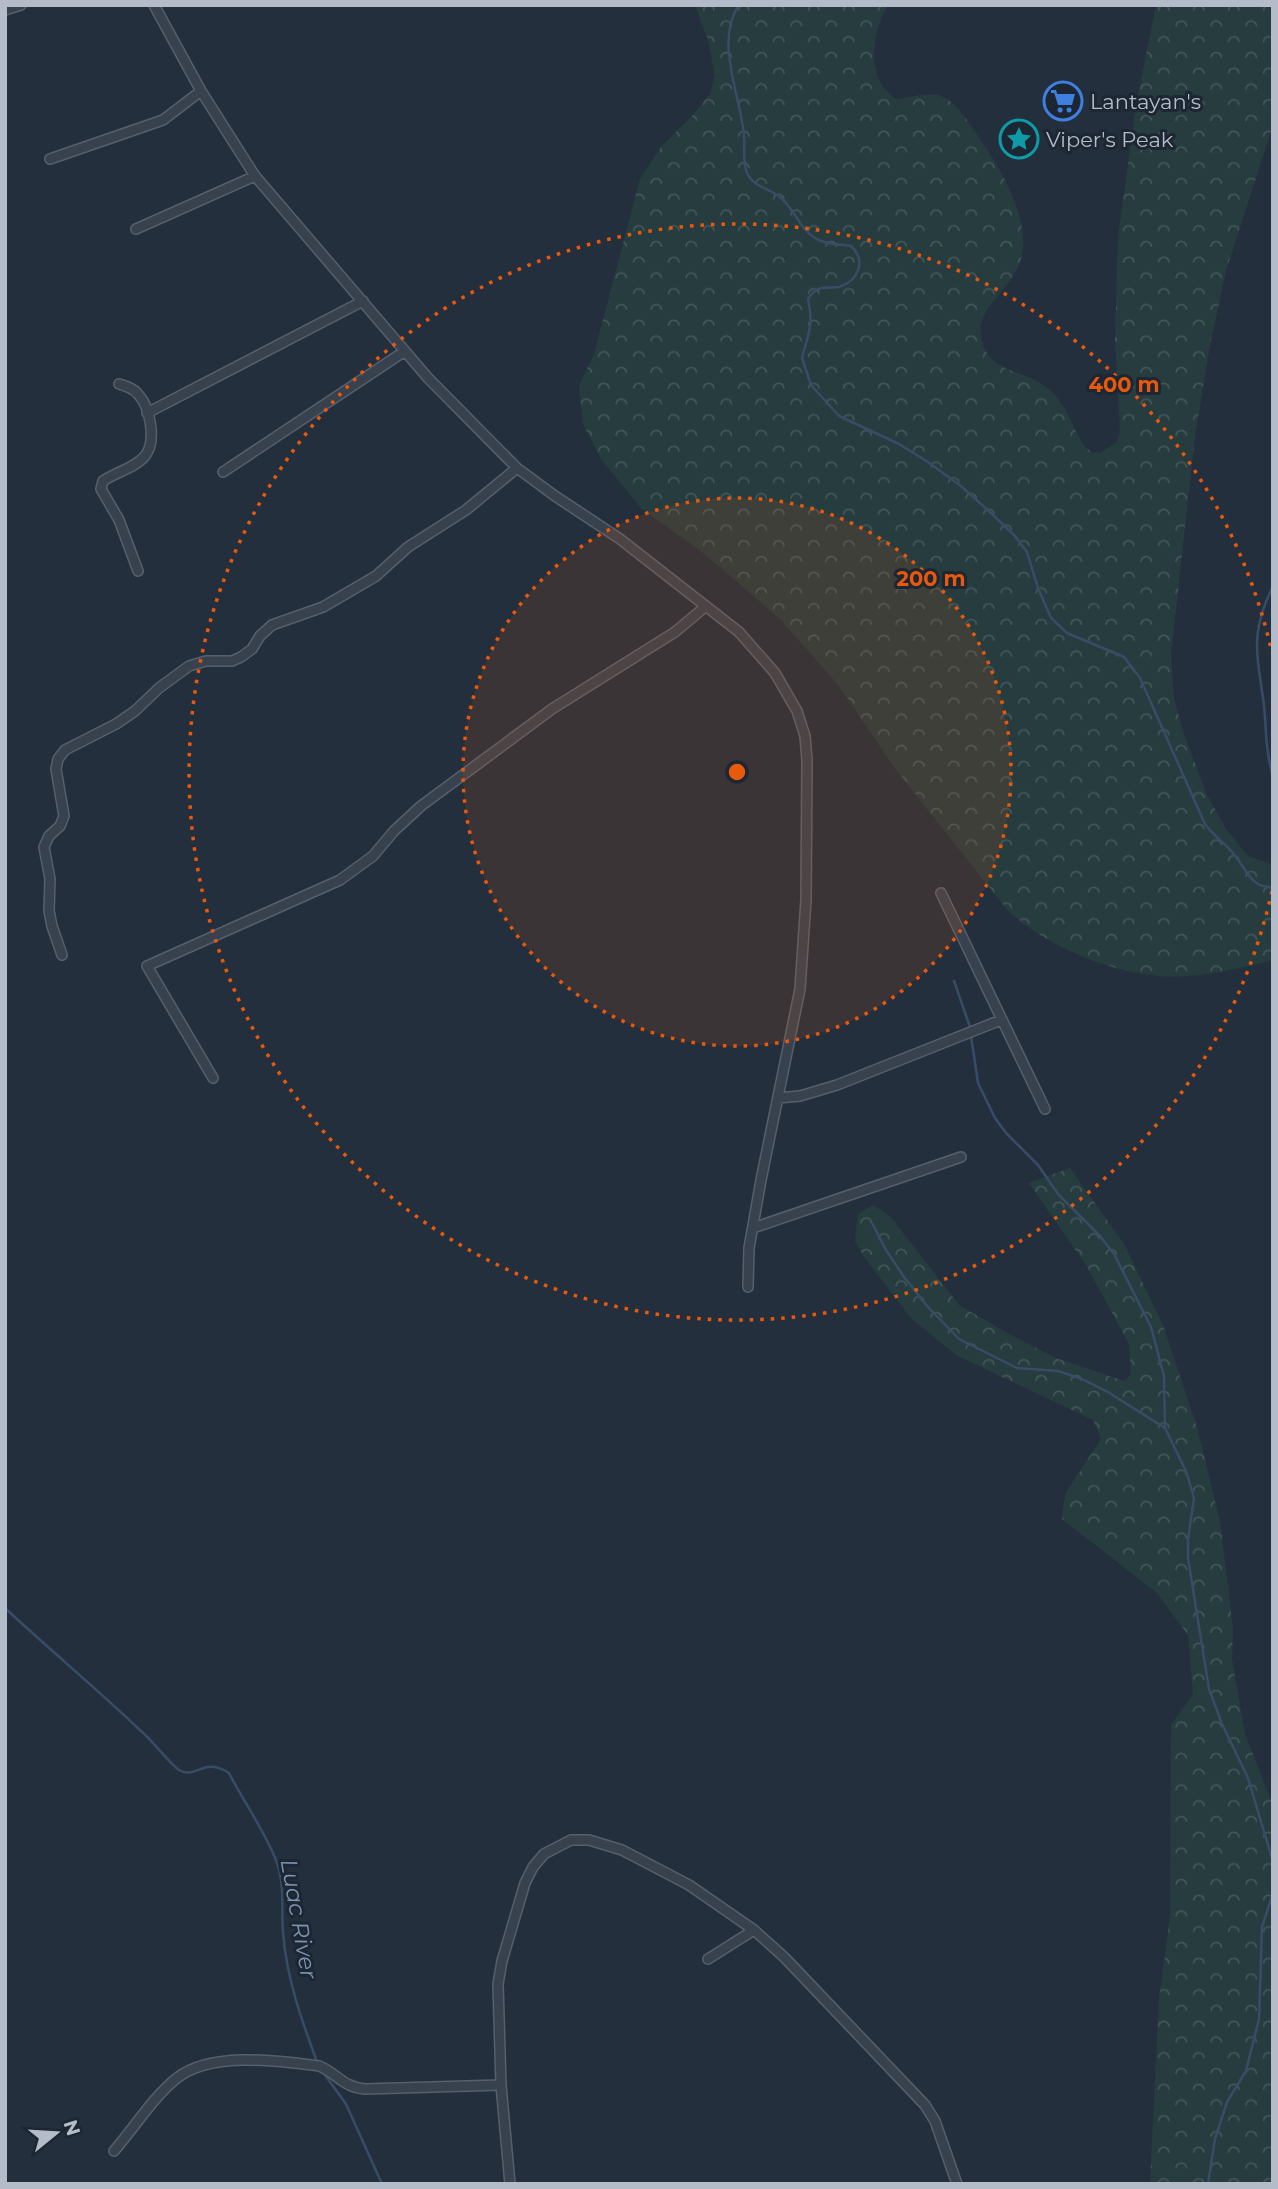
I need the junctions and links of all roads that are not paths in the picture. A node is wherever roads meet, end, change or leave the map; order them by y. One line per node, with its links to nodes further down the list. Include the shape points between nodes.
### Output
1 (21, 5): 3 (street)
2 (154, 5): 4 (street)
3 (5, 10)
4 (201, 91): 5 (street, via 163,120); 6 (street)
5 (50, 159)
6 (255, 176): 7 (street); 8 (street)
7 (136, 229)
8 (363, 301): 9 (street); 11 (street)
9 (405, 351): 12 (street); 13 (street)
10 (119, 384): 11 (street, via 139,395)
11 (147, 413): 14 (street, via 147,453 103,481 101,489)
12 (517, 467): 15 (street); 17 (street, via 376,576 323,607 272,625 241,657 189,666 135,711 65,750 56,769 64,816 44,848 51,926)
13 (223, 472)
14 (138, 571)
15 (706, 606): 19 (street, via 657,644 552,709 421,806 356,870 147,966); 20 (street, via 766,661 797,711 805,736 804,943 797,1009)
16 (941, 893): 18 (street)
17 (62, 955)
18 (1001, 1020): 20 (street, via 837,1085); 21 (street)
19 (214, 1078)
20 (778, 1098): 23 (street)
21 (1045, 1109)
22 (961, 1157): 23 (street)
23 (753, 1228): 24 (street)
24 (748, 1287)
25 (754, 1930): 26 (street); 27 (street, via 689,1885 622,1850 589,1840 570,1840 557,1846 544,1854 525,1883 502,1961 498,1984); 30 (street, via 925,2105)
26 (708, 1959)
27 (500, 2085): 28 (street, via 365,2090 347,2086 319,2066 249,2059 215,2063 178,2077); 29 (street)
28 (114, 2151)
29 (510, 2184)
30 (957, 2184)

